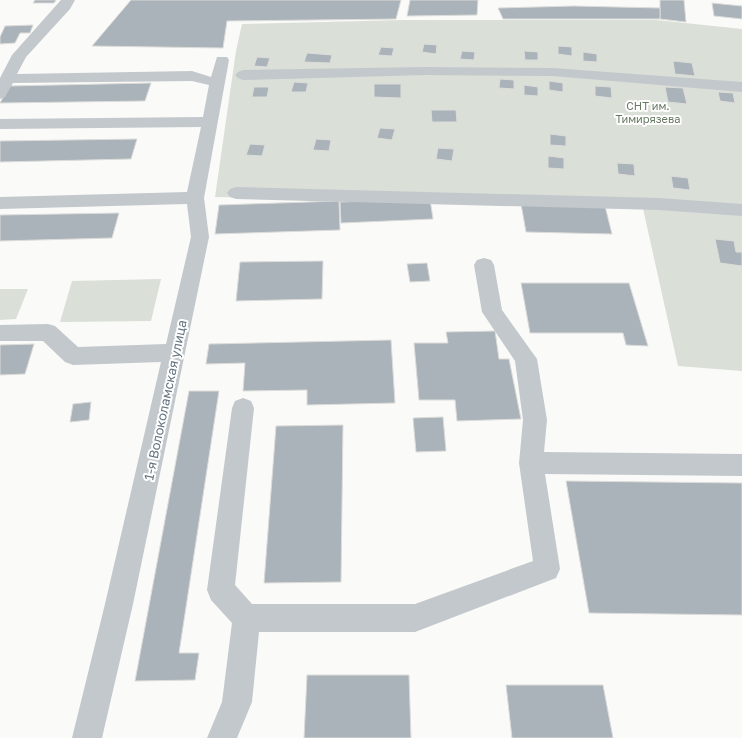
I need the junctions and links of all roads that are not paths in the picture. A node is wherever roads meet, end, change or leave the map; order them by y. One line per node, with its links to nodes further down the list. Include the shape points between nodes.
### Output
1 (68, 0): 2 (street, via 66,6)
2 (19, 55): 3 (street); 6 (street)
3 (0, 56)
4 (222, 60): 7 (street, 1-я Волоколамская улица)
5 (243, 75): 8 (street, via 425,71 553,72)
6 (7, 79): 7 (street, via 192,76); 9 (street)
7 (218, 83): 10 (street, 1-я Волоколамская улица)
8 (742, 87)
9 (0, 94)
10 (210, 122): 11 (street); 13 (street, 1-я Волоколамская улица)
11 (0, 124)
12 (236, 193): 15 (street, via 658,204)
13 (195, 198): 14 (street); 18 (street, 1-я Волоколамская улица, via 200,237)
14 (0, 202)
15 (742, 210)
16 (484, 265): 20 (street, via 492,312 526,359 535,420)
17 (0, 333): 18 (street, via 48,332 73,356)
18 (175, 353): 23 (street, 1-я Волоколамская улица)
19 (243, 408): 22 (street, via 220,590)
20 (531, 463): 21 (street); 22 (street, via 547,568 415,618)
21 (742, 465)
22 (246, 618): 24 (street, via 237,702)
23 (88, 738)
24 (222, 738)

